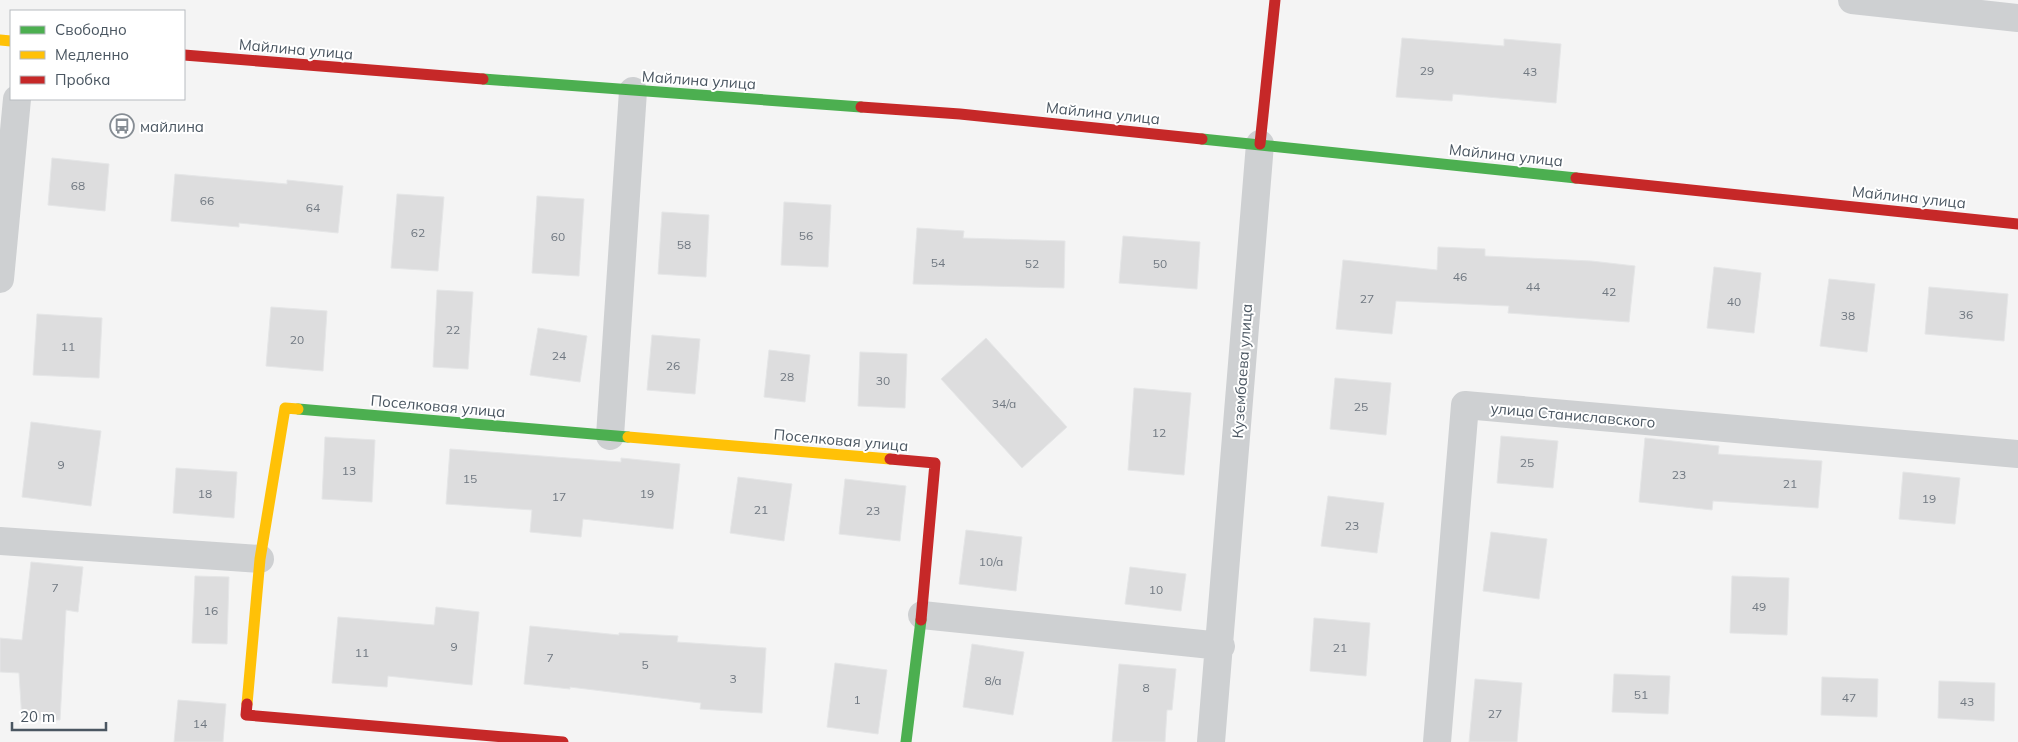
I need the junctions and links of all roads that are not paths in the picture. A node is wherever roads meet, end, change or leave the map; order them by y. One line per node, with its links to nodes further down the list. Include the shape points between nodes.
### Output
1 (1275, 0): 7 (main road, Кузембаева улица)
2 (1852, 0): 3 (street)
3 (2018, 18)
4 (185, 55): 5 (main road, Майлина улица)
5 (633, 91): 7 (main road, Майлина улица, via 960,114); 10 (street)
6 (17, 100): 9 (street)
7 (1260, 144): 8 (main road, Майлина улица); 15 (street, Кузембаева улица)
8 (2018, 224)
9 (0, 280)
10 (610, 436): 13 (main road, Поселковая улица, via 285,408); 14 (main road, Поселковая улица, via 935,463)
11 (2018, 454): 19 (street, улица Станиславского, via 1465,405)
12 (0, 540): 13 (street)
13 (260, 559): 16 (main road, Поселковая улица, via 246,715)
14 (922, 614): 15 (street); 17 (main road, Поселковая улица)
15 (1220, 646): 18 (street, Кузембаева улица)
16 (563, 742)
17 (906, 742)
18 (1211, 742)
19 (1437, 742)

